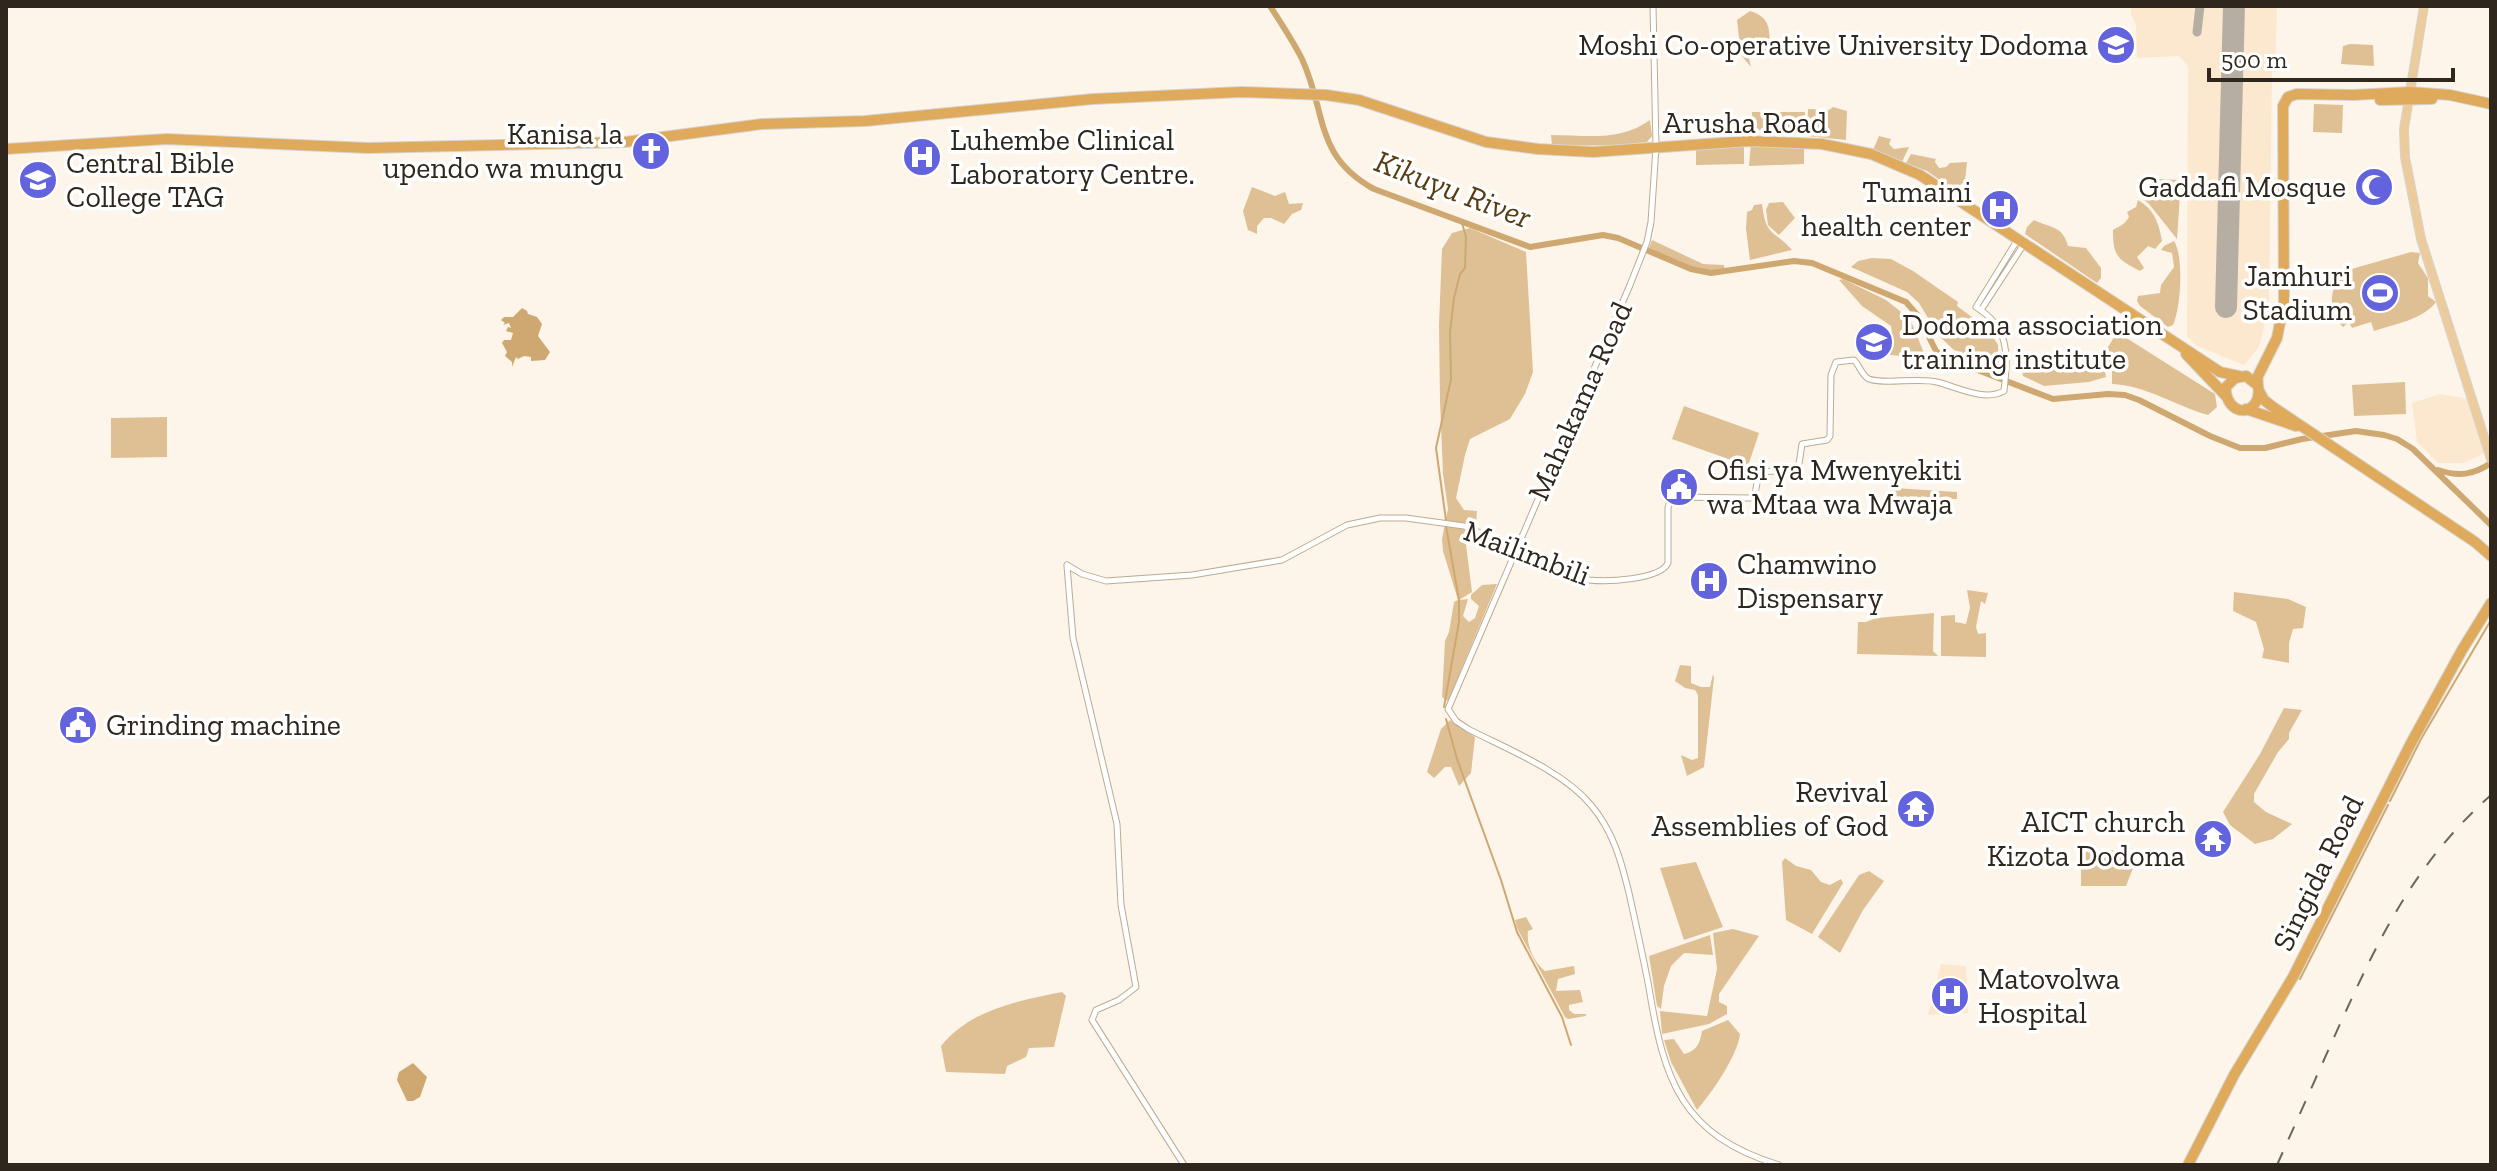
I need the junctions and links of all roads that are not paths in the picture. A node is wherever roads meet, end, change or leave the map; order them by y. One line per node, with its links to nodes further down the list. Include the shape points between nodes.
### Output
1 (1653, 6): 6 (street, Mahakama Road)
2 (2424, 6): 3 (main road)
3 (2409, 95): 4 (highway, via 2450,95); 5 (highway); 10 (highway, via 2295,101 2288,106 2283,121 2284,302); 16 (main road, via 2403,143 2414,212)
4 (2491, 104)
5 (2491, 110)
6 (1656, 147): 7 (highway, Arusha Road, via 1567,152 1500,144 1359,100 1221,92 865,121 762,124 625,142 368,148 167,139); 8 (highway, Arusha Road, via 1782,142 1871,154 1920,175); 17 (street, Mahakama Road, via 1647,242)
7 (6, 149)
8 (2022, 241): 9 (highway, Arusha Road); 17 (street, Mailimbili, via 1979,308 2004,338 2004,391 1963,391 1936,381 1873,380 1854,360 1841,360 1832,367 1830,436 1802,444 1795,470 1759,472 1751,498 1671,497 1665,569 1597,581)
9 (2168, 338): 11 (highway, Arusha Road, via 2220,372); 13 (highway, Arusha Road)
10 (2277, 338): 11 (highway); 12 (highway)
11 (2241, 376): 12 (highway); 13 (highway, via 2228,383)
12 (2257, 386): 14 (highway, via 2257,401); 15 (highway, via 2264,400)
13 (2226, 396): 14 (highway, via 2232,407)
14 (2246, 409): 15 (highway)
15 (2310, 431): 18 (highway)
16 (2491, 458)
17 (1516, 549): 21 (street, Mailimbili, via 1437,521 1380,518 1347,525 1282,560 1192,575 1106,581 1067,565 1073,638 1117,824 1121,905 1136,987 1096,1010 1092,1020); 22 (street, Mahakama Road, via 1448,707 1450,713 1468,729 1574,787 1593,807 1615,841 1622,864 1658,1040 1676,1088 1697,1120 1715,1135)
18 (2491, 556)
19 (2491, 603): 23 (highway, Singida Road, via 2416,733 2293,977 2206,1126)
20 (2491, 612): 23 (highway, Singida Road, via 2415,747 2297,981)
21 (1184, 1165)
22 (1779, 1165)
23 (2190, 1165)

